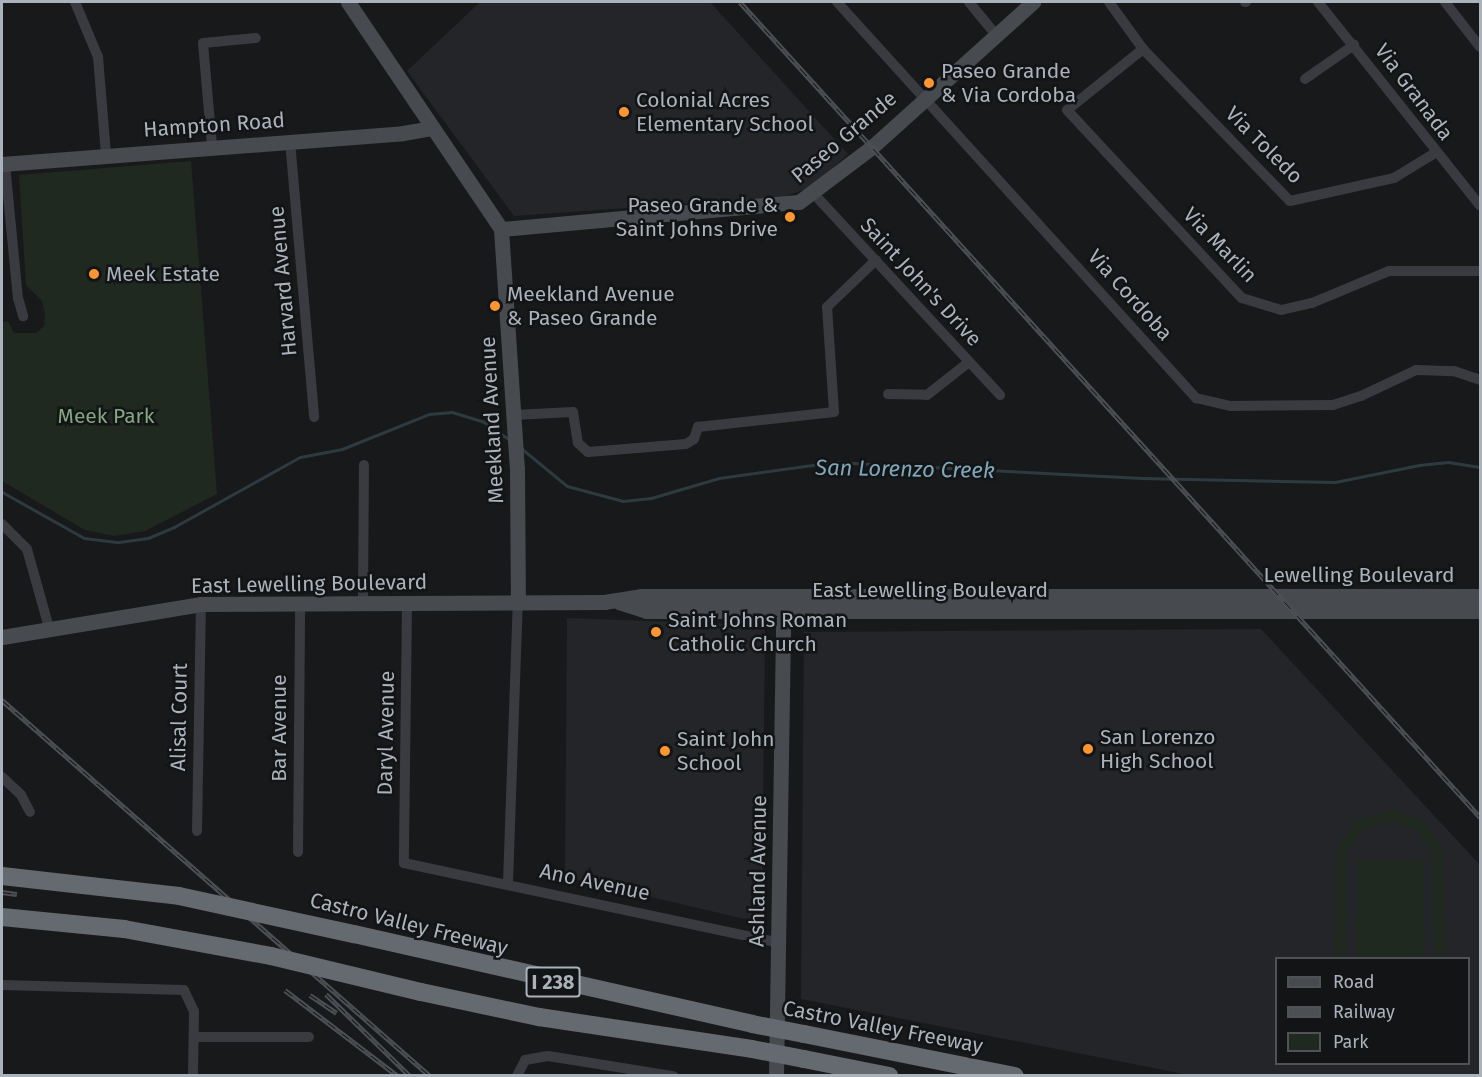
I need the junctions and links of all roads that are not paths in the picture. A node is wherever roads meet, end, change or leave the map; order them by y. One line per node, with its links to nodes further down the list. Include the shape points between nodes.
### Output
1 (75, 2): 20 (street, via 98,57)
2 (348, 2): 16 (main road, Meekland Avenue)
3 (837, 2): 15 (street, Via Cordoba)
4 (969, 2): 9 (street)
5 (1033, 2): 9 (main road, Paseo Grande)
6 (1109, 2): 13 (street, Via Toledo)
7 (1318, 2): 11 (street, Via Granada)
8 (1445, 2): 12 (street)
9 (996, 35): 15 (main road, Paseo Grande)
10 (256, 39): 18 (street, via 203,44)
11 (1354, 45): 14 (street); 19 (street, Via Granada)
12 (1480, 47)
13 (1143, 49): 19 (street, Via Toledo, via 1290,201 1394,178); 26 (street, Via Marlin, via 1067,110 1242,298 1281,310 1312,303 1389,270)
14 (1305, 79)
15 (924, 97): 22 (main road, Paseo Grande, via 872,147); 29 (street, Via Cordoba, via 1196,398 1231,406 1333,405 1416,370 1454,371)
16 (430, 128): 17 (main road, Hampton Road); 24 (main road, Meekland Avenue)
17 (290, 141): 18 (main road, Hampton Road); 32 (street, Harvard Avenue)
18 (212, 146): 20 (main road, Hampton Road)
19 (1435, 153): 23 (street, Via Granada)
20 (106, 154): 21 (main road, Hampton Road)
21 (3, 164): 27 (street)
22 (814, 194): 24 (main road, Paseo Grande, via 781,207); 25 (street, Saint John's Drive)
23 (1480, 206)
24 (501, 229): 33 (main road, Meekland Avenue)
25 (876, 261): 28 (street, Saint John's Drive); 33 (street, via 827,307 834,412 698,427 694,439 686,444 588,452 578,443 573,412)
26 (1480, 271)
27 (23, 316)
28 (969, 362): 30 (street, via 927,395); 31 (street, Saint John's Drive)
29 (1480, 380)
30 (888, 394)
31 (1000, 395)
32 (314, 417)
33 (515, 421): 37 (main road, Meekland Avenue)
34 (364, 465): 39 (street)
35 (2, 524): 45 (street, via 27,549)
36 (1480, 596): 43 (main road, Lewelling Boulevard)
37 (518, 602): 40 (main road, East Lewelling Boulevard); 42 (main road, East Lewelling Boulevard, via 619,602 641,596); 53 (street, Meekland Avenue)
38 (300, 603): 39 (main road, East Lewelling Boulevard); 41 (main road, East Lewelling Boulevard); 50 (street, Bar Avenue)
39 (363, 603): 40 (main road, East Lewelling Boulevard)
40 (407, 603): 51 (street, Daryl Avenue)
41 (201, 604): 45 (main road, East Lewelling Boulevard); 49 (street, Alisal Court)
42 (789, 604): 43 (main road, East Lewelling Boulevard); 55 (main road, Ashland Avenue, via 783,624)
43 (1239, 604): 44 (main road, Lewelling Boulevard)
44 (1480, 611)
45 (50, 628): 46 (main road, East Lewelling Boulevard)
46 (2, 637)
47 (2, 777): 48 (street, via 21,795)
48 (30, 812)
49 (197, 831)
50 (298, 852)
51 (404, 862): 53 (street, Ano Avenue)
52 (2, 876): 64 (highway, Castro Valley Freeway / I 238, bridge, via 179,896 752,1024)
53 (508, 883): 55 (street, Ano Avenue)
54 (2, 917): 63 (highway, I 238, bridge, via 124,929 271,956 559,1021 752,1049)
55 (777, 942): 62 (main road, Ashland Avenue)
56 (2, 985): 57 (street, via 177,988 189,996 194,1011)
57 (194, 1036): 58 (street); 59 (street)
58 (309, 1037)
59 (193, 1076)
60 (517, 1076): 61 (street, via 525,1060 548,1056)
61 (673, 1076)
62 (776, 1076)
63 (889, 1076)
64 (1015, 1076)

